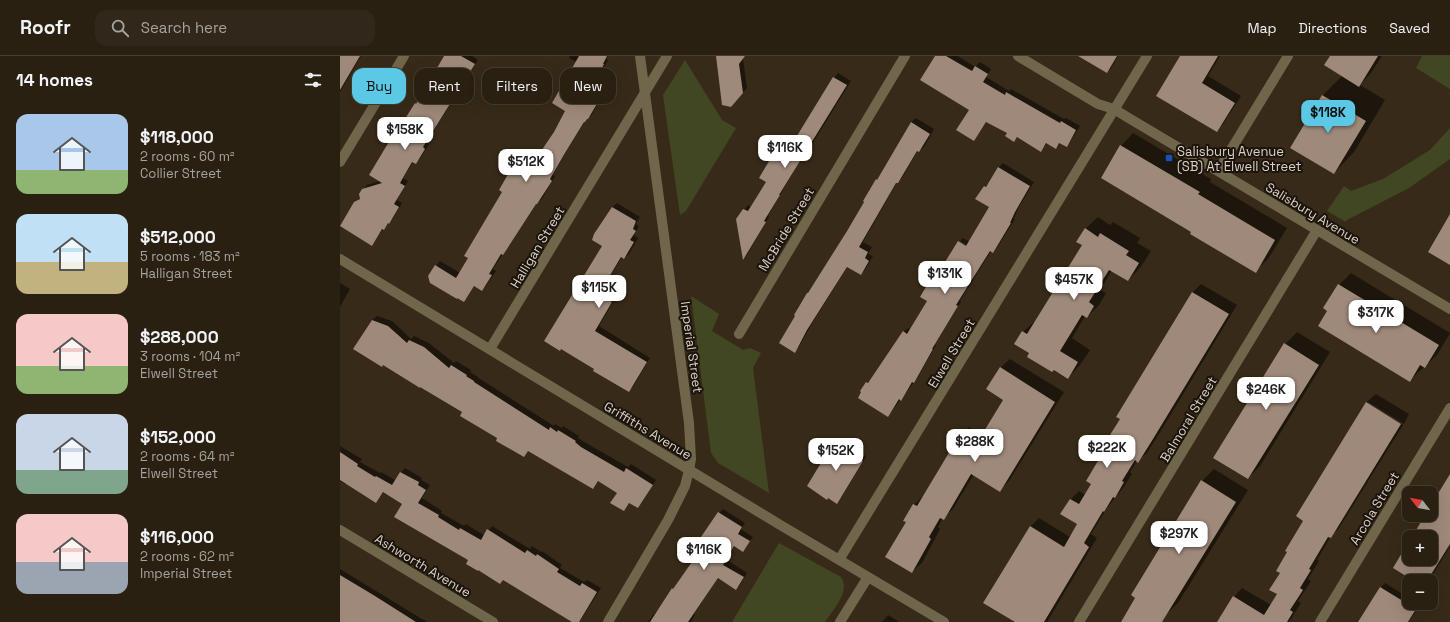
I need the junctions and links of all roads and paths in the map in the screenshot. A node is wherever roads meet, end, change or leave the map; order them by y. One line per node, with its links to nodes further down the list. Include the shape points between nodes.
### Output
1 (404, 56): 10 (street)
2 (640, 56): 8 (street, Imperial Street)
3 (667, 56): 8 (street, Halligan Street)
4 (905, 56): 15 (street, McBride Street)
5 (1018, 56): 9 (street, Salisbury Avenue, via 1098,104)
6 (1147, 56): 9 (street, Elwell Street)
7 (1288, 56): 11 (street)
8 (645, 93): 16 (street, Halligan Street); 18 (street, Imperial Street, via 689,423)
9 (1114, 109): 11 (street, Salisbury Avenue); 20 (street, Elwell Street)
10 (340, 162)
11 (1218, 171): 12 (street, Salisbury Avenue)
12 (1317, 230): 14 (street, Salisbury Avenue); 26 (street, Balmoral Street)
13 (340, 259): 16 (street, Griffiths Avenue)
14 (1450, 309)
15 (739, 334)
16 (490, 349): 18 (street, Griffiths Avenue)
17 (1450, 408): 27 (street, Arcola Street)
18 (690, 470): 20 (street, Griffiths Avenue); 23 (street, Imperial Street, via 668,520)
19 (340, 530): 22 (street, Ashworth Avenue)
20 (839, 560): 21 (street, Griffiths Avenue)
21 (868, 577): 24 (street); 25 (street, Griffiths Avenue)
22 (493, 622)
23 (608, 622)
24 (840, 622)
25 (944, 622)
26 (1079, 622)
27 (1320, 622)

